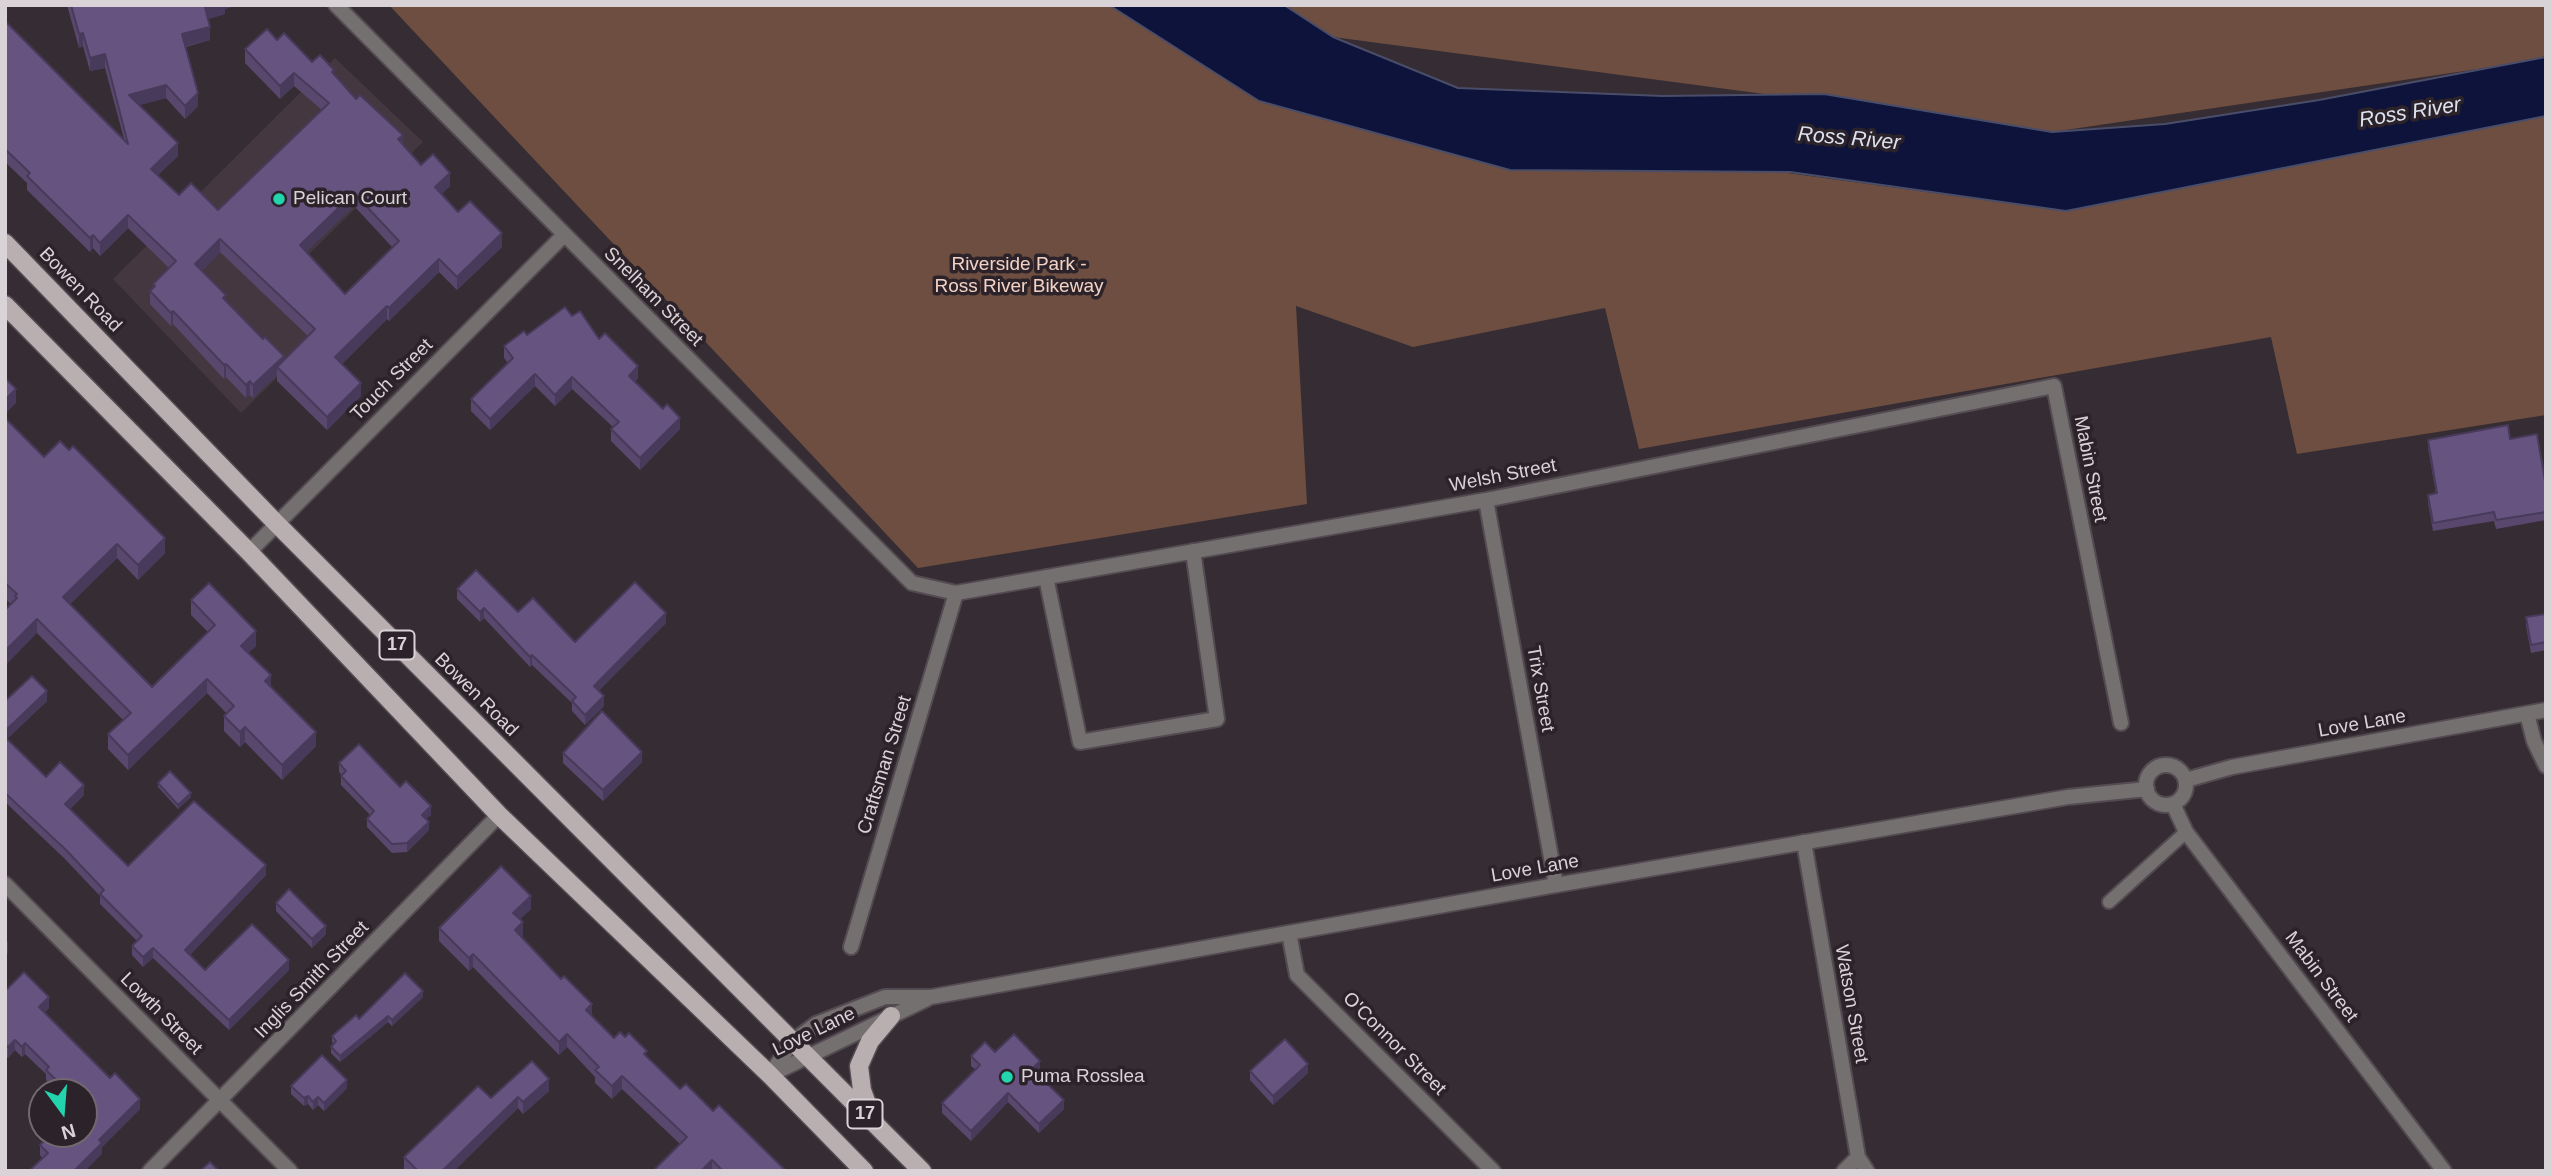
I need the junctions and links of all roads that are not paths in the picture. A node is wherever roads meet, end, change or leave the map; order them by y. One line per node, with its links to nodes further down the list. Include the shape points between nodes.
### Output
1 (336, 5): 2 (street, Snelham Street)
2 (564, 236): 7 (street, Touch Street); 11 (street, Snelham Street, via 912,583)
3 (5, 243): 7 (main road, Bowen Road / 17)
4 (5, 305): 9 (main road, 17)
5 (2054, 386): 6 (street, Welsh Street); 14 (street, Mabin Street)
6 (1486, 500): 8 (street, Welsh Street); 23 (street, Trix Street)
7 (276, 523): 9 (street, Touch Street); 29 (main road, Bowen Road / 17)
8 (1193, 551): 10 (street, Welsh Street); 10 (street, via 1217,719 1080,742)
9 (249, 552): 19 (main road, 17)
10 (1046, 577): 11 (street, Welsh Street)
11 (956, 593): 26 (street, Craftsman Street)
12 (2546, 710): 13 (street, Love Lane)
13 (2527, 714): 15 (street); 16 (street, Love Lane, via 2232,767)
14 (2121, 723)
15 (2546, 766)
16 (2186, 780): 17 (street, via 2175,766 2162,765 2151,772); 18 (street, via 2185,792)
17 (2147, 789): 18 (street, via 2157,802); 21 (street, Love Lane, via 2067,797)
18 (2173, 804): 20 (street, Mabin Street)
19 (499, 815): 31 (main road, 17); 32 (street, Inglis Smith Street)
20 (2186, 832): 24 (lane); 42 (street, Mabin Street)
21 (1804, 842): 23 (street, Love Lane); 34 (street, Watson Street)
22 (5, 884): 32 (street, Lowth Street)
23 (1556, 885): 25 (street, Love Lane)
24 (2109, 902)
25 (1289, 933): 27 (street, Love Lane); 39 (street, O'Connor Street, via 1297,975)
26 (850, 947)
27 (931, 997): 28 (street, Love Lane); 29 (street, Love Lane, via 885,997 816,1024)
28 (891, 1016): 30 (street, Love Lane); 33 (main road, via 870,1041 859,1066)
29 (792, 1042): 30 (main road, Bowen Road / 17); 31 (street, Love Lane)
30 (809, 1058): 31 (street, Love Lane); 33 (main road, Bowen Road / 17)
31 (771, 1075): 37 (main road, 17)
32 (221, 1101): 35 (street, Inglis Smith Street); 36 (street, Lowth Street)
33 (874, 1124): 38 (main road, Bowen Road / 17)
34 (1858, 1157): 40 (street); 41 (street, Watson Street)
35 (150, 1171)
36 (290, 1171)
37 (864, 1171)
38 (922, 1171)
39 (1493, 1171)
40 (1844, 1171)
41 (1867, 1171)
42 (2444, 1171)

